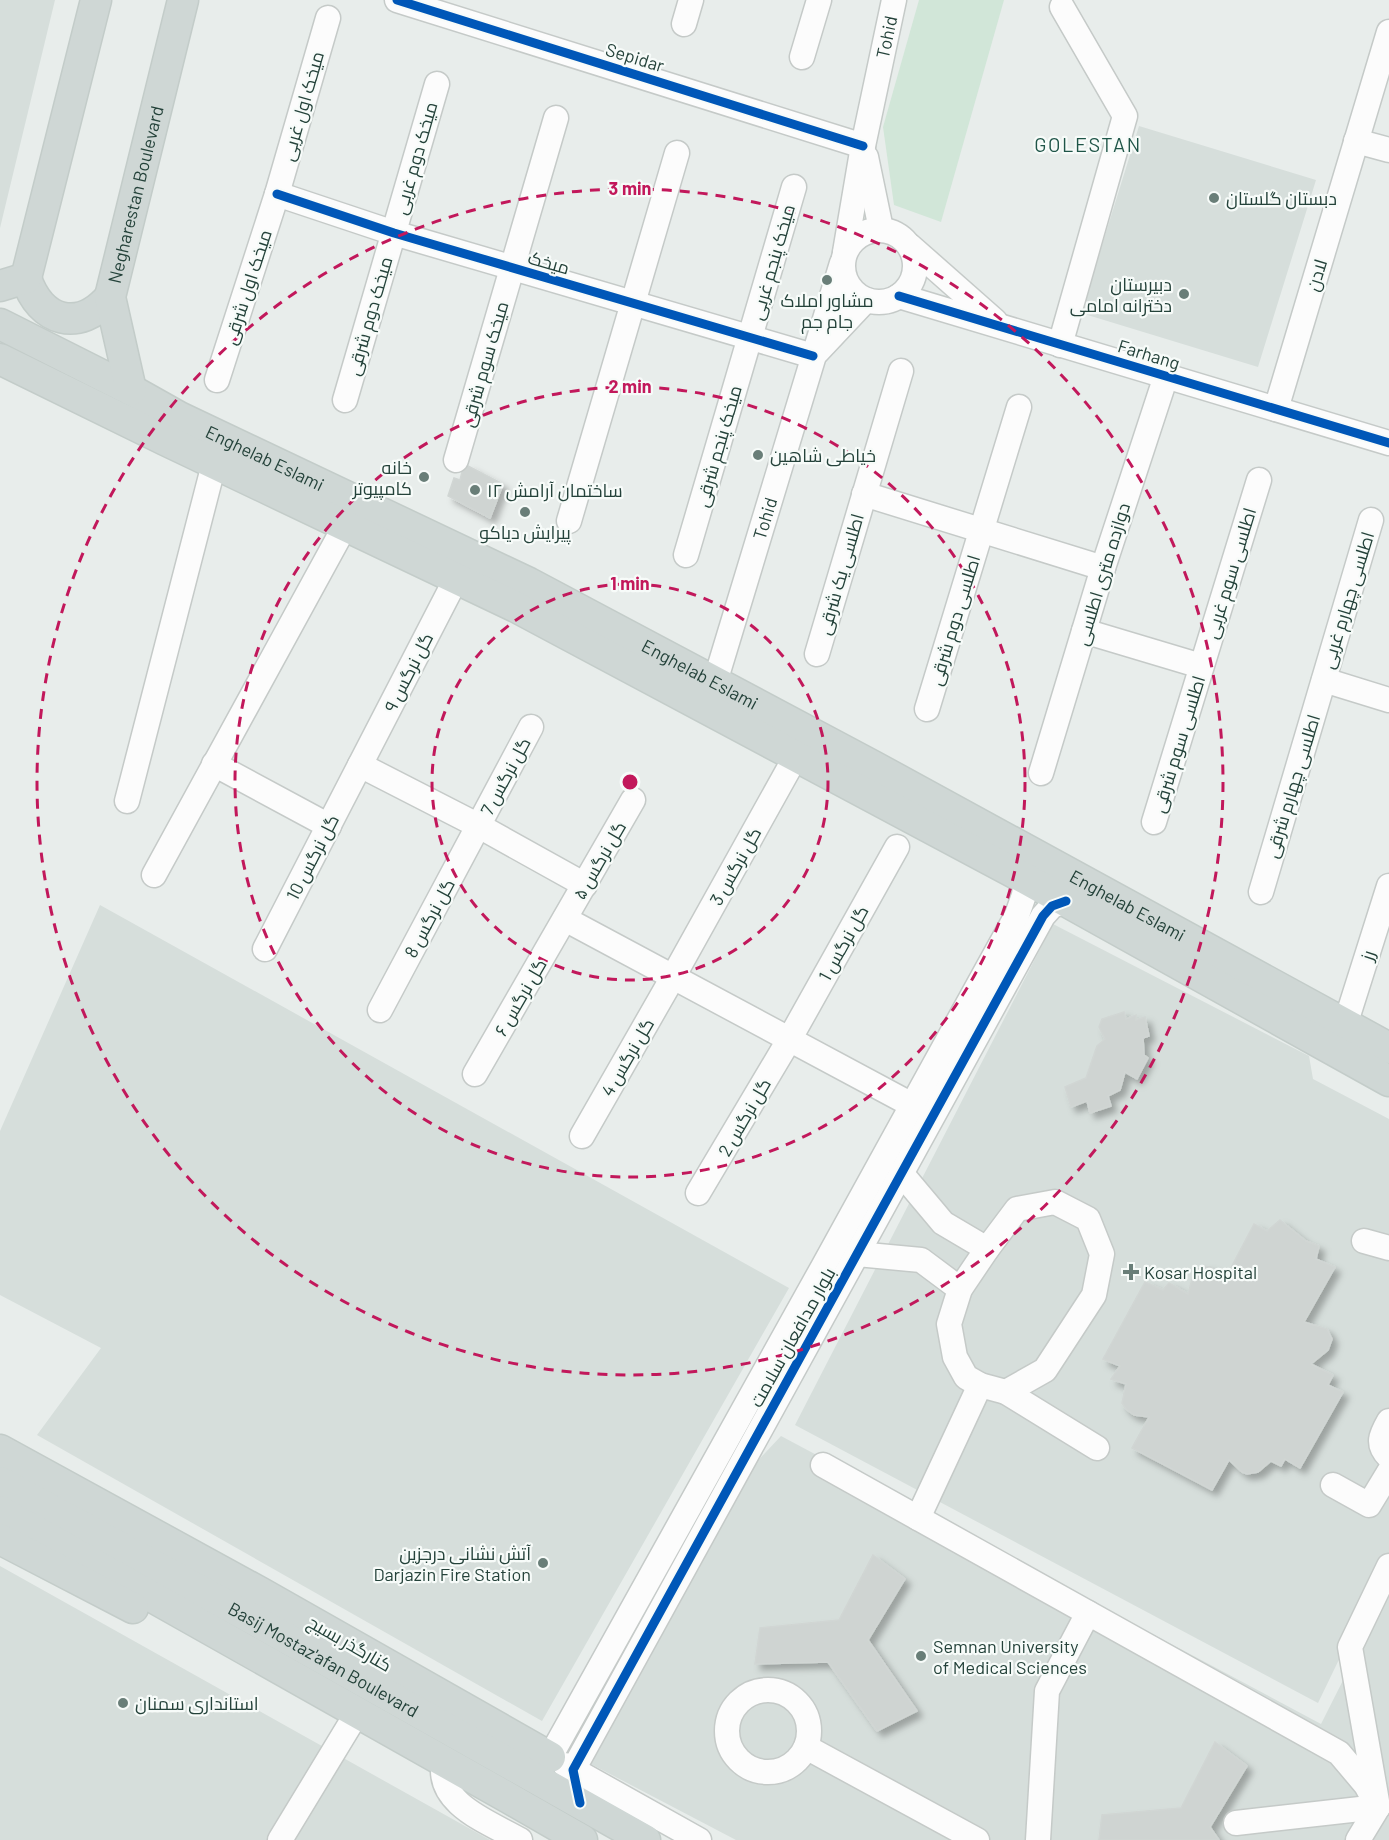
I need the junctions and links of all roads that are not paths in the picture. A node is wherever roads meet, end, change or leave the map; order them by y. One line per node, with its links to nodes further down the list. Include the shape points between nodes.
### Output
1 (96, 0): 25 (main road)
2 (183, 0): 27 (main road, Negharestan Boulevard)
3 (397, 0): 15 (street, Sepidar)
4 (691, 0): 9 (street)
5 (819, 0): 11 (street)
6 (894, 0): 15 (street, Tohid)
7 (1062, 7): 33 (street, via 1125,116)
8 (328, 18): 19 (street, میخک اول غربی)
9 (684, 24)
10 (1389, 32): 14 (street, لادن)
11 (802, 57)
12 (437, 84): 21 (street, میخک دوم غربی)
13 (556, 118): 24 (street, میخک سوم شرقی)
14 (1356, 141): 16 (street); 42 (street, لادن)
15 (864, 146): 20 (street, Tohid); 23 (street, Tohid)
16 (1389, 150)
17 (677, 153): 29 (street)
18 (794, 187): 32 (street, میخک پنجم غربی)
19 (277, 194): 21 (street, میخک); 38 (street, میخک اول شرقی)
20 (881, 229): 22 (street, via 893,231); 23 (street, via 859,235)
21 (394, 233): 24 (street, میخک); 40 (street, میخک دوم شرقی)
22 (910, 246): 26 (street, via 916,268 907,289); 31 (street)
23 (843, 258): 28 (street, via 843,275 848,285); 34 (street, Tohid)
24 (512, 268): 29 (street, میخک); 44 (street, میخک سوم شرقی)
25 (13, 282): 27 (main road, via 30,291 51,315 69,320 100,309)
26 (899, 296): 28 (street, via 888,301); 31 (street, Farhang)
27 (110, 297): 39 (main road, Negharestan Boulevard)
28 (866, 300): 34 (street, Tohid)
29 (633, 303): 32 (street, میخک); 49 (street)
30 (0, 324): 39 (main road, Enghelab Eslami)
31 (1001, 327): 33 (street, Farhang)
32 (750, 338): 34 (street, میخک); 52 (street, میخک پنجم شرقی)
33 (1060, 345): 37 (street, Farhang)
34 (813, 356): 60 (street, Tohid)
35 (0, 359): 45 (main road, Enghelab Eslami)
36 (901, 371): 47 (street, اطلسی یک شرقی)
37 (1166, 376): 42 (street, Farhang); 53 (street, دوازده متری اطلسی)
38 (217, 380)
39 (131, 390): 55 (main road, Enghelab Eslami)
40 (345, 400)
41 (1019, 407): 51 (street, اطلسی دوم شرقی)
42 (1276, 409): 43 (street, Farhang)
43 (1389, 443)
44 (456, 460)
45 (214, 464): 50 (main road, Enghelab Eslami); 70 (street)
46 (1259, 480): 58 (street, اطلسی سوم غربی)
47 (864, 494): 51 (street); 57 (street, اطلسی یک شرقی)
48 (1371, 520): 59 (street, اطلسی چهارم غربی)
49 (569, 521)
50 (345, 526): 54 (main road, Enghelab Eslami); 65 (street)
51 (982, 530): 53 (street); 62 (street, اطلسی دوم شرقی)
52 (686, 555)
53 (1103, 568): 56 (street, دوازده متری اطلسی)
54 (456, 579): 55 (main road, Enghelab Eslami); 66 (street, گل نرگس ۹)
55 (523, 595): 60 (main road, Enghelab Eslami); 64 (main road, Enghelab Eslami)
56 (1084, 631): 58 (street); 67 (street, دوازده متری اطلسی)
57 (817, 654)
58 (1202, 666): 71 (street, اطلسی سوم شرقی)
59 (1324, 680): 61 (street); 79 (street, اطلسی چهارم شرقی)
60 (714, 682): 68 (main road, Enghelab Eslami)
61 (1389, 700)
62 (927, 709)
63 (531, 727): 73 (street, گل نرگس 7)
64 (796, 756): 68 (main road, Enghelab Eslami); 85 (street, گل نرگس 3)
65 (214, 764): 72 (street); 75 (street)
66 (360, 765): 72 (street, گل نرگس 10); 73 (street)
67 (1041, 773)
68 (868, 778): 76 (main road, Enghelab Eslami); 84 (main road, Enghelab Eslami)
69 (633, 800): 77 (street, گل نرگس ۵)
70 (127, 801)
71 (1154, 822)
72 (328, 826): 83 (street, گل نرگس 10)
73 (479, 826): 77 (street); 86 (street, گل نرگس 8)
74 (897, 847): 88 (street, گل نرگس 1)
75 (154, 875)
76 (1026, 879): 80 (main road, Enghelab Eslami); 82 (street, بلوار مدافعان سلامت)
77 (585, 885): 81 (street, گل نرگس ۵)
78 (1389, 886): 87 (street, رز)
79 (1261, 892)
80 (1066, 901): 82 (street, بلوار مدافعان سلامت); 84 (main road, Enghelab Eslami)
81 (565, 919): 85 (street); 90 (street, گل نرگس ۶)
82 (1027, 921): 92 (street, بلوار مدافعان سلامت); 94 (street, بلوار مدافعان سلامت)
83 (265, 949)
84 (1209, 966): 87 (main road, Enghelab Eslami); 91 (main road, Enghelab Eslami)
85 (673, 977): 88 (street); 93 (street, گل نرگس 4)
86 (380, 1010)
87 (1345, 1025): 89 (main road, Enghelab Eslami)
88 (789, 1040): 92 (street); 95 (street, گل نرگس 2)
89 (1389, 1048)
90 (475, 1074)
91 (1389, 1081)
92 (912, 1105): 101 (street, بلوار مدافعان سلامت)
93 (582, 1136)
94 (901, 1173): 98 (street, via 944,1223); 99 (street, بلوار مدافعان سلامت)
95 (698, 1193)
96 (1364, 1241): 97 (street)
97 (1389, 1248)
98 (987, 1249): 100 (street); 104 (street, via 1017,1209 1054,1202 1088,1219 1102,1254 1094,1295 1045,1370)
99 (857, 1254): 100 (street, via 921,1260); 101 (street, بلوار مدافعان سلامت)
100 (960, 1289): 103 (street, via 949,1324 955,1357 966,1377)
101 (806, 1322): 102 (street, بلوار مدافعان سلامت)
102 (781, 1366): 120 (street, بلوار مدافعان سلامت); 121 (street, بلوار مدافعان سلامت)
103 (980, 1385): 104 (street); 114 (street)
104 (1006, 1392): 106 (street)
105 (1389, 1422): 108 (street, via 1380,1438)
106 (1097, 1448)
107 (0, 1450): 124 (main road, کنارگذر بسیج)
108 (1389, 1457)
109 (823, 1465): 114 (street)
110 (1389, 1472): 112 (street, via 1370,1505)
111 (0, 1482): 125 (main road, Basij Mostaz'afan Boulevard)
112 (1334, 1485)
113 (0, 1511): 118 (main road, Basij Mostaz'afan Boulevard)
114 (918, 1518): 117 (street)
115 (0, 1539): 118 (main road, via 201,1643)
116 (1389, 1566): 127 (street, via 1350,1647)
117 (1088, 1613): 127 (street, via 1339,1753 1366,1785); 135 (street, via 1047,1691)
118 (296, 1676): 119 (main road, Basij Mostaz'afan Boulevard)
119 (357, 1713): 123 (main road, Basij Mostaz'afan Boulevard); 129 (street)
120 (567, 1726): 121 (street, via 573,1739); 124 (street, بلوار مدافعان سلامت)
121 (591, 1737): 124 (street, بلوار مدافعان سلامت)
122 (806, 1747): 134 (street)
123 (444, 1761): 130 (street, via 445,1787 457,1804); 131 (main road, Basij Mostaz'afan Boulevard)
124 (562, 1763): 125 (street); 126 (street); 133 (street, کنارگذر بسیج)
125 (524, 1771): 126 (main road, Basij Mostaz'afan Boulevard)
126 (580, 1803): 132 (main road, Basij Mostaz'afan Boulevard)
127 (1378, 1807): 128 (street); 136 (street)
128 (1236, 1822)
129 (280, 1840)
130 (520, 1840)
131 (582, 1840)
132 (645, 1840)
133 (699, 1840)
134 (977, 1840)
135 (1038, 1840)
136 (1358, 1840)

